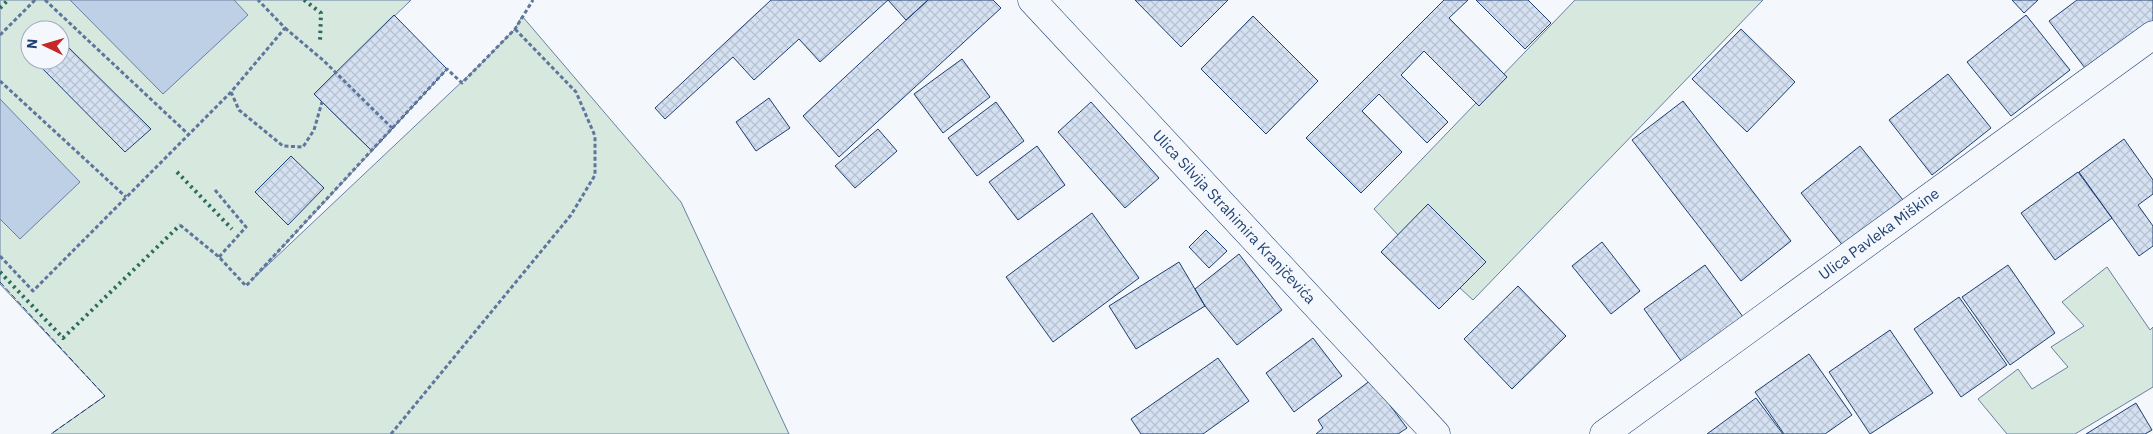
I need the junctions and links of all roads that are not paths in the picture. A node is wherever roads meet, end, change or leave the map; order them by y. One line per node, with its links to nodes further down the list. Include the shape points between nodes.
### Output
1 (1032, 0): 3 (street, Ulica Silvija Strahimira Kranjčevića)
2 (2153, 35): 4 (street, Ulica Pavleka Miškine)
3 (1436, 434)
4 (1604, 434)

